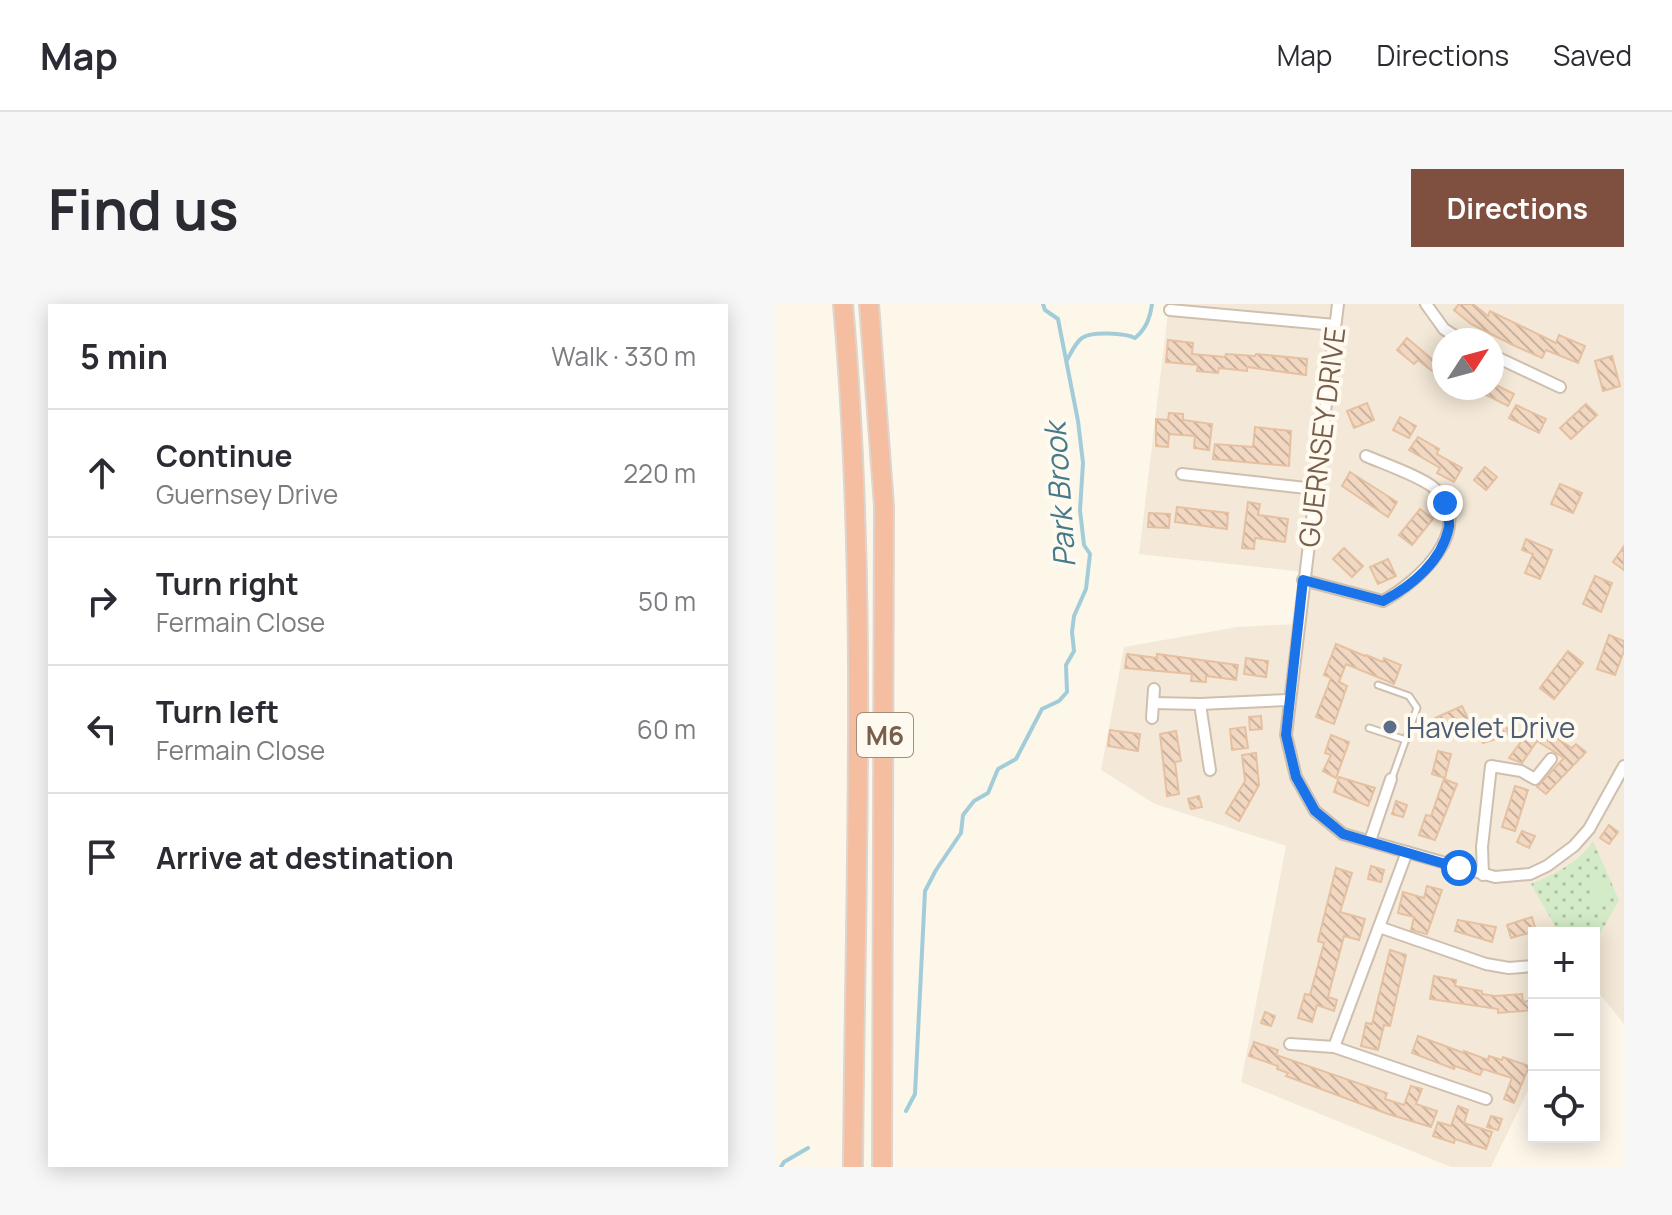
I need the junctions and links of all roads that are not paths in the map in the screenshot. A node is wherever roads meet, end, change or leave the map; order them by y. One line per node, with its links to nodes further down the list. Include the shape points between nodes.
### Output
1 (843, 304): 34 (highway, M6, via 855,498)
2 (869, 304): 35 (highway, M6, via 884,506)
3 (1338, 304): 6 (street, GUERNSEY DRIVE)
4 (1426, 304): 7 (street)
5 (1170, 310): 6 (street)
6 (1335, 325): 12 (street, GUERNSEY DRIVE)
7 (1443, 328)
8 (1504, 361): 9 (street)
9 (1560, 387)
10 (1366, 456): 13 (street, via 1433,487 1445,503 1450,525 1440,552 1417,579 1383,601)
11 (1182, 474): 12 (street)
12 (1315, 489): 13 (street, GUERNSEY DRIVE)
13 (1303, 580): 16 (street, GUERNSEY DRIVE)
14 (1378, 685): 21 (lane, via 1409,696 1417,708)
15 (1154, 689): 17 (street)
16 (1288, 700): 18 (street); 26 (street, GUERNSEY DRIVE, via 1289,749 1296,777 1315,811 1343,834)
17 (1153, 703): 18 (street); 19 (street)
18 (1200, 704): 24 (street)
19 (1152, 718)
20 (1369, 728): 21 (lane)
21 (1406, 740): 25 (lane)
22 (1551, 759): 28 (street, via 1535,779 1491,766)
23 (1624, 766): 28 (street, GUERNSEY DRIVE, via 1574,846 1530,874)
24 (1210, 770)
25 (1391, 779): 26 (street)
26 (1370, 841): 27 (street, GUERNSEY DRIVE)
27 (1407, 852): 28 (street, GUERNSEY DRIVE); 29 (street)
28 (1483, 875)
29 (1379, 927): 30 (street, via 1486,964); 32 (street)
30 (1528, 966)
31 (1290, 1044): 32 (street)
32 (1334, 1047): 33 (street)
33 (1486, 1099)
34 (853, 1167)
35 (882, 1167)

